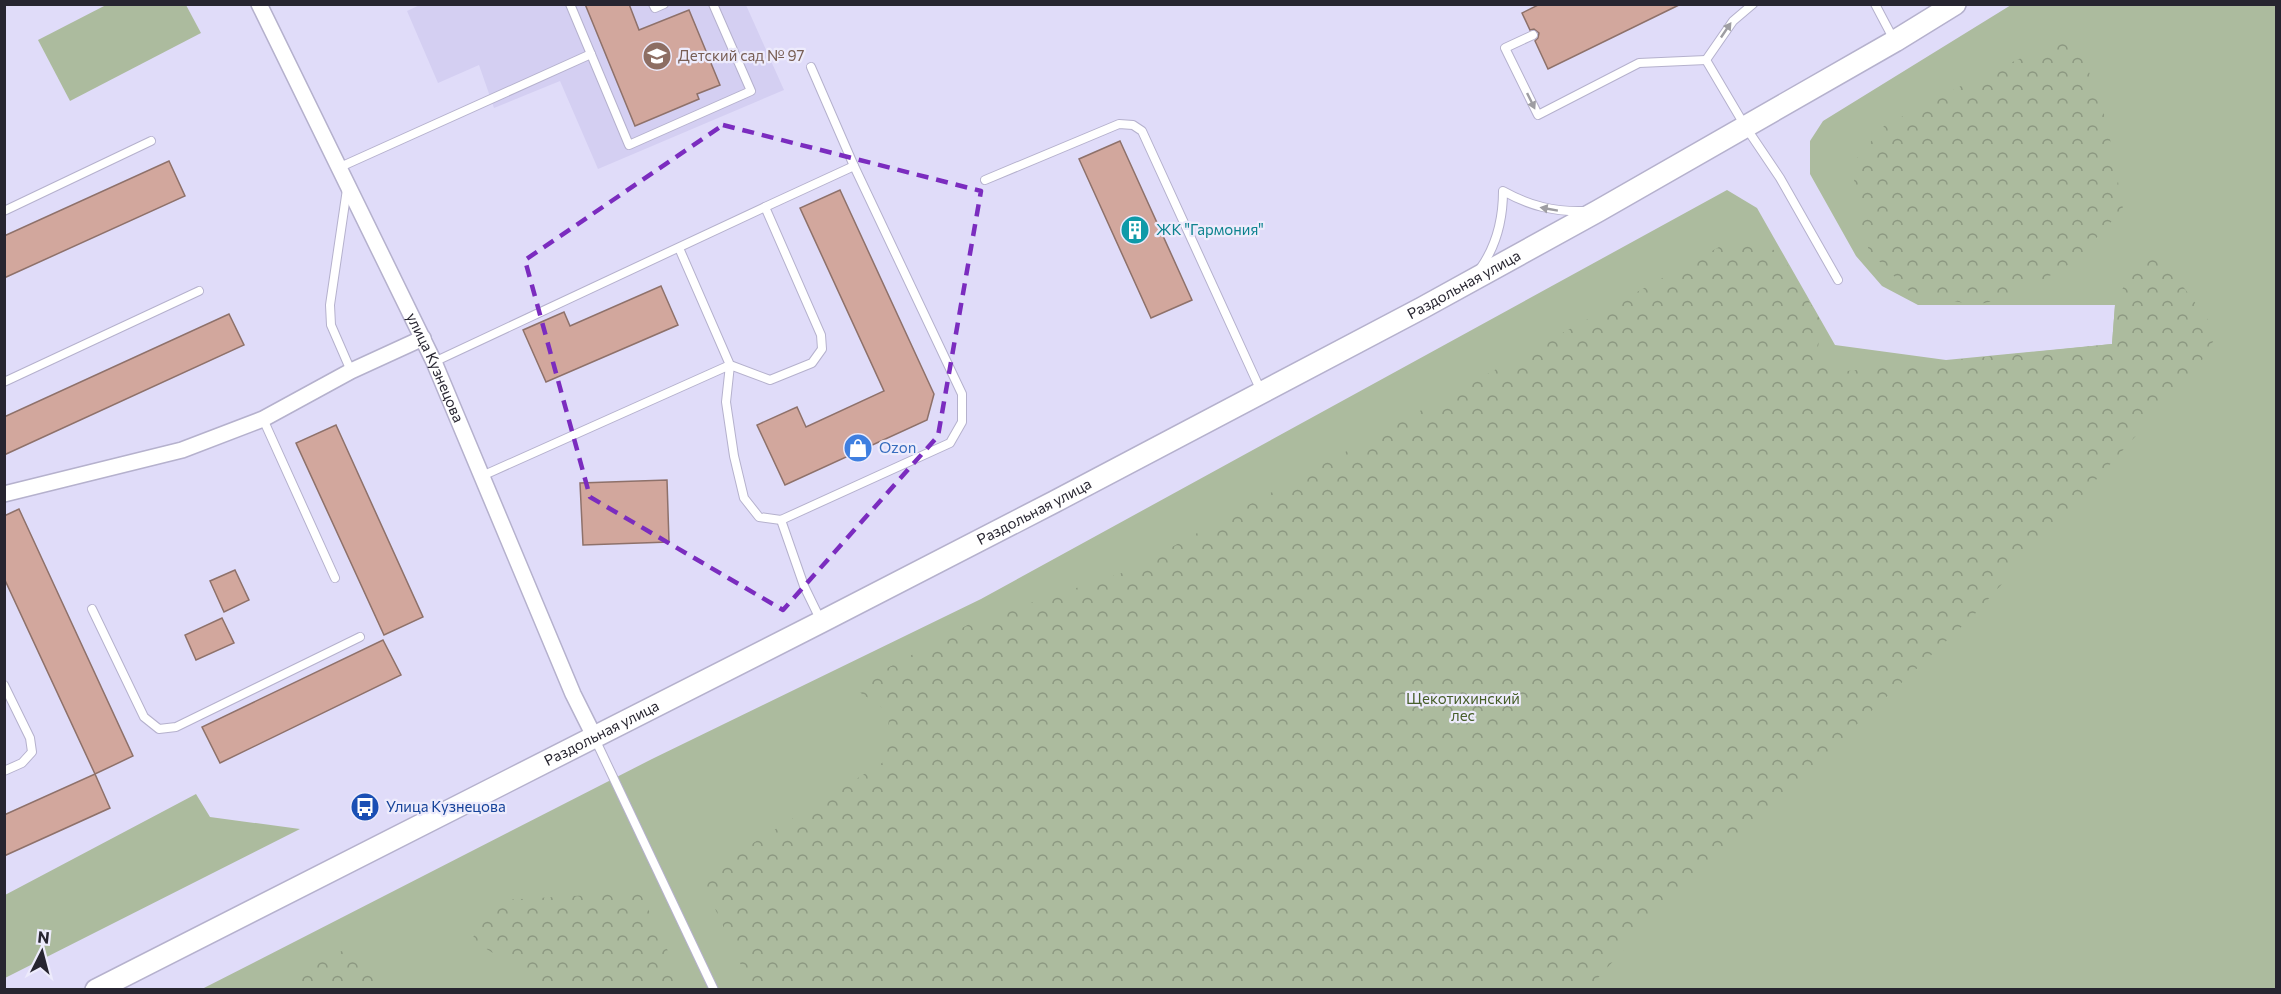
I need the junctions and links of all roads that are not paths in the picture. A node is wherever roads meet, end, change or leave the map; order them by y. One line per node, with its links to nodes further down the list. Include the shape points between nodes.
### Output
1 (259, 4): 17 (street, улица Кузнецова)
2 (570, 4): 11 (lane)
3 (653, 4): 4 (lane, via 655,9)
4 (664, 4)
5 (713, 4): 11 (lane, via 751,91 628,146)
6 (1753, 4): 12 (lane, one-way to 6, via 1733,21)
7 (1875, 4): 10 (lane)
8 (1955, 4): 10 (main road, Раздольная улица)
9 (1533, 35): 12 (lane, one-way to 12, via 1505,48 1538,115 1639,63)
10 (1895, 41): 14 (main road, Раздольная улица)
11 (591, 54): 17 (lane)
12 (1706, 60): 14 (lane)
13 (811, 67): 16 (lane)
14 (1744, 126): 22 (main road, Раздольная улица); 24 (lane)
15 (151, 141): 21 (lane)
16 (854, 166): 20 (lane); 36 (lane, via 962,394 962,422 950,443)
17 (338, 168): 19 (street, улица Кузнецова)
18 (985, 180): 32 (lane, via 1119,124 1133,124 1142,131)
19 (347, 188): 27 (street, улица Кузнецова); 30 (lane, via 330,305 331,325)
20 (765, 207): 23 (lane); 29 (lane, via 821,335 822,349 812,363 770,380)
21 (4, 211)
22 (1598, 211): 25 (main road, Раздольная улица); 25 (lane, one-way to 25, via 1548,210 1503,191 1498,234 1487,260)
23 (679, 248): 28 (lane); 29 (lane)
24 (1838, 280)
25 (1471, 281): 32 (main road, Раздольная улица)
26 (199, 291): 31 (lane)
27 (423, 338): 28 (street, улица Кузнецова); 30 (street)
28 (434, 362): 34 (street, улица Кузнецова)
29 (730, 365): 34 (lane); 36 (lane, via 726,402 744,498 759,517)
30 (351, 371): 33 (street)
31 (4, 382)
32 (1262, 393): 39 (main road, Раздольная улица)
33 (263, 419): 35 (street, via 182,450); 37 (lane)
34 (482, 476): 42 (street, улица Кузнецова)
35 (4, 494)
36 (780, 520): 39 (lane)
37 (335, 578)
38 (92, 609): 40 (lane, via 144,717 159,729 176,727)
39 (821, 622): 42 (main road, Раздольная улица)
40 (360, 637)
41 (4, 686): 43 (lane, via 30,738 32,752 22,763)
42 (594, 736): 44 (main road, Раздольная улица); 45 (lane)
43 (4, 771)
44 (96, 990)
45 (714, 990)

